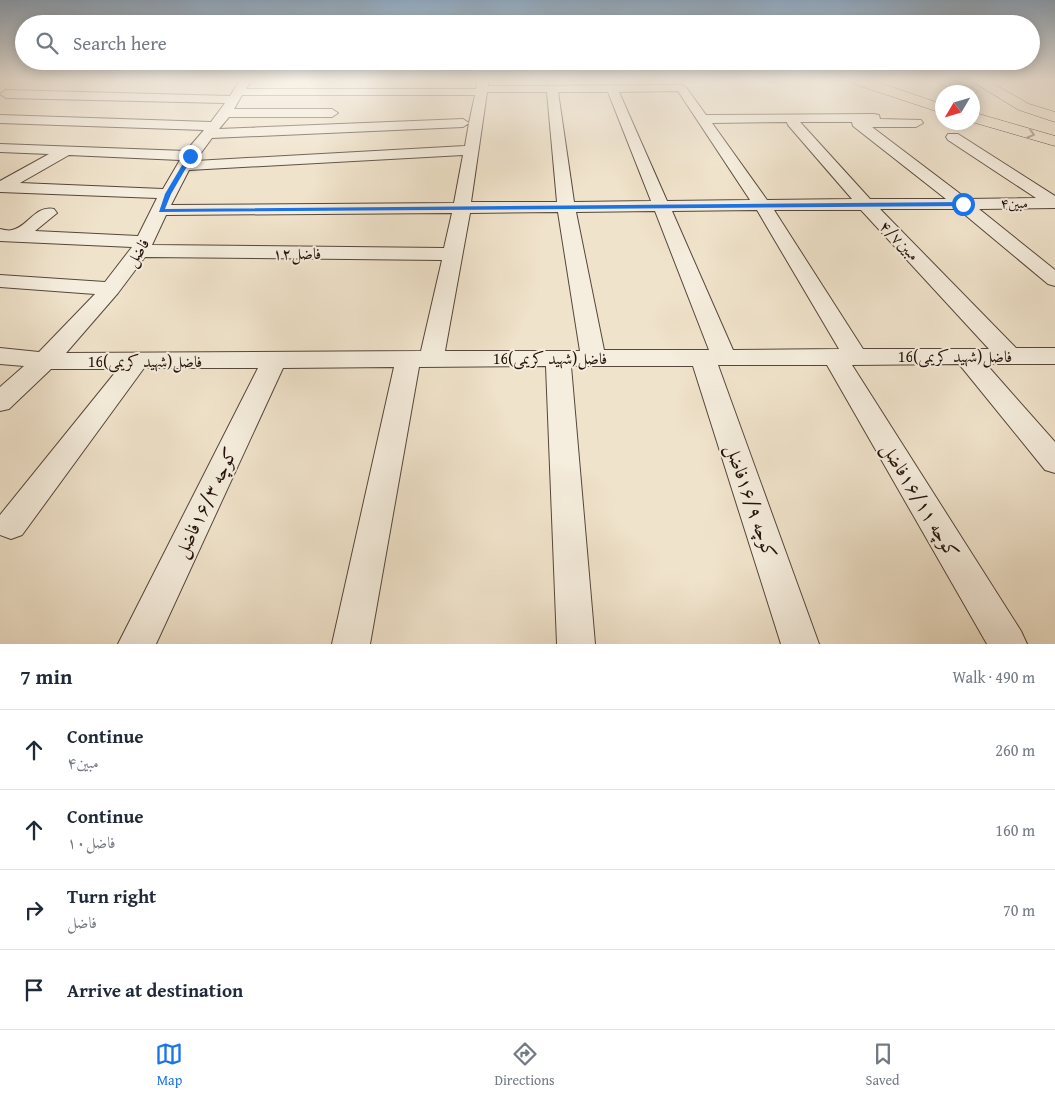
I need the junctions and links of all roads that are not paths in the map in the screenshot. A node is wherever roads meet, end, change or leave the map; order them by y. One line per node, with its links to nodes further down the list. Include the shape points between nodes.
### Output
1 (185, 110): 18 (street)
2 (225, 110): 28 (street, فاضل)
3 (259, 110): 21 (street)
4 (316, 110): 12 (street)
5 (477, 110): 25 (street)
6 (555, 110): 36 (street)
7 (621, 110): 35 (street, کوچه ۱۶/۹فاضل)
8 (696, 110): 15 (street, کوچه ۱۶/۱۱فاضل)
9 (983, 110): 20 (highway)
10 (1017, 110): 20 (highway)
11 (1033, 110): 13 (highway)
12 (344, 113)
13 (1055, 117)
14 (0, 119): 18 (street)
15 (702, 119): 33 (street, via 916,120 858,123); 34 (street, کوچه ۱۶/۱۱فاضل)
16 (980, 119): 23 (highway, one-way to 23)
17 (793, 122): 32 (street, ۴/۷مبین)
18 (117, 123): 26 (street)
19 (463, 123): 21 (street)
20 (1055, 124)
21 (312, 128): 27 (street)
22 (953, 137): 31 (street)
23 (1055, 141)
24 (0, 148): 26 (street)
25 (472, 150): 27 (street); 37 (street)
26 (67, 151): 28 (street); 29 (street)
27 (301, 160): 28 (street)
28 (187, 161): 30 (street, فاضل)
29 (1, 187): 30 (street, ۴مبین)
30 (164, 202): 37 (street, ۴مبین); 40 (street, فاضل)
31 (1055, 203): 33 (street, ۴مبین)
32 (866, 204): 33 (street, ۴مبین); 34 (street, ۴مبین); 47 (street, ۴/۷مبین)
33 (963, 204): 42 (street)
34 (762, 205): 35 (street, ۴مبین); 50 (street, کوچه ۱۶/۱۱فاضل)
35 (661, 206): 36 (street, ۴مبین); 49 (street, کوچه ۱۶/۹فاضل)
36 (566, 207): 37 (street, ۴مبین); 52 (street)
37 (462, 208): 41 (street)
38 (48, 213): 39 (street)
39 (9, 235): 40 (street, ۱۲فاضل)
40 (143, 246): 41 (street, ۱۲فاضل); 44 (street, فاضل)
41 (453, 254): 53 (street)
42 (1055, 280)
43 (0, 281): 44 (street)
44 (112, 289): 55 (street, فاضل)
45 (0, 356): 55 (street, 16فاضل(شهید کریمی))
46 (965, 356): 47 (street, 16فاضل(شهید کریمی)); 50 (street, 16فاضل(شهید کریمی)); 58 (street)
47 (1010, 356): 48 (street, 16فاضل(شهید کریمی))
48 (1055, 356)
49 (713, 357): 50 (street, 16فاضل(شهید کریمی)); 52 (street, 16فاضل(شهید کریمی)); 63 (street, کوچه ۱۶/۹فاضل)
50 (846, 357): 64 (street, کوچه ۱۶/۱۱فاضل)
51 (558, 358): 52 (street, 16فاضل(شهید کریمی)); 53 (street, 16فاضل(شهید کریمی)); 62 (street)
52 (593, 358)
53 (420, 359): 54 (street, 16فاضل(شهید کریمی)); 61 (street)
54 (274, 360): 56 (street, 16فاضل(شهید کریمی)); 60 (street, کوچه ۱۶/۳فاضل)
55 (45, 361): 56 (street, 16فاضل(شهید کریمی)); 57 (street, فاضل)
56 (137, 361): 59 (street)
57 (0, 402)
58 (1055, 462)
59 (11, 525)
60 (136, 644)
61 (351, 644)
62 (576, 644)
63 (800, 644)
64 (1008, 644)

